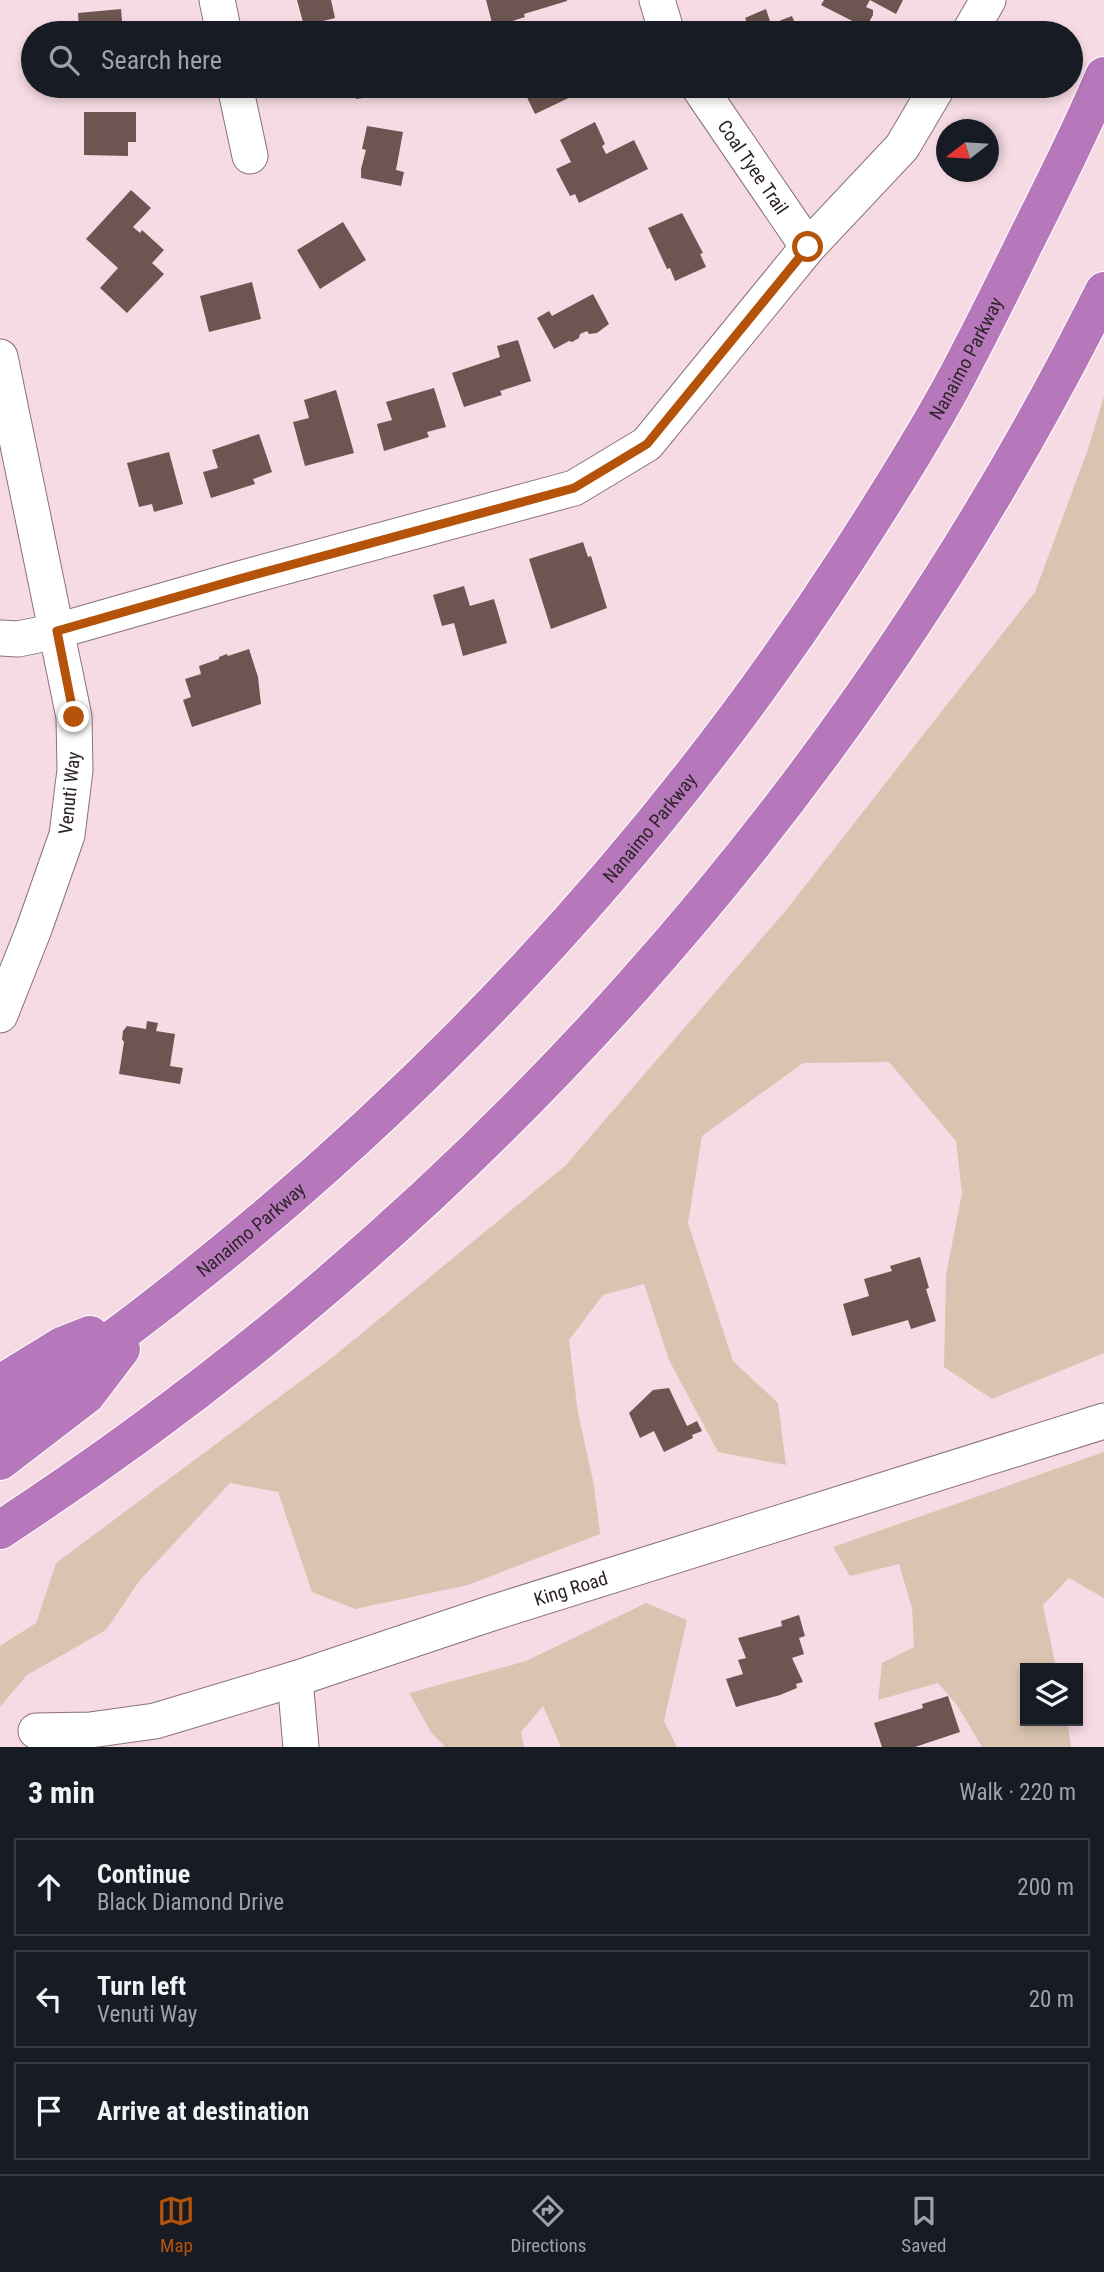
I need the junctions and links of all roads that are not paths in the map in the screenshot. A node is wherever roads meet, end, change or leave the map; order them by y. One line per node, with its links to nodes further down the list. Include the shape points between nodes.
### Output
1 (217, 0): 4 (street)
2 (657, 0): 5 (street)
3 (988, 0): 6 (street)
4 (221, 21)
5 (663, 21)
6 (976, 21)
7 (1104, 76): 18 (highway, Nanaimo Parkway, via 984,326 923,437 803,625 704,761 562,930 446,1053 319,1173)
8 (238, 98): 11 (street)
9 (706, 98): 12 (street, Coal Tyee Trail)
10 (931, 98): 12 (street, via 902,147)
11 (250, 156)
12 (808, 247): 15 (street, via 647,444 574,488)
13 (1104, 290): 23 (highway, via 1011,465 884,667 799,786 666,951 548,1079 431,1194 229,1366)
14 (0, 357): 15 (street, Venuti Way)
15 (57, 631): 16 (street); 17 (street, Venuti Way, via 74,717 75,770 66,835)
16 (0, 638)
17 (0, 1015)
18 (148, 1314): 19 (highway, via 62,1346); 20 (highway, Nanaimo Parkway); 22 (highway, via 86,1395)
19 (0, 1384)
20 (0, 1420)
21 (1104, 1421): 26 (street, King Road)
22 (0, 1461)
23 (61, 1488): 24 (highway); 25 (highway)
24 (0, 1530)
25 (0, 1560)
26 (295, 1679): 27 (street, King Road, via 155,1721 90,1730); 28 (street)
27 (36, 1731)
28 (301, 1747)

